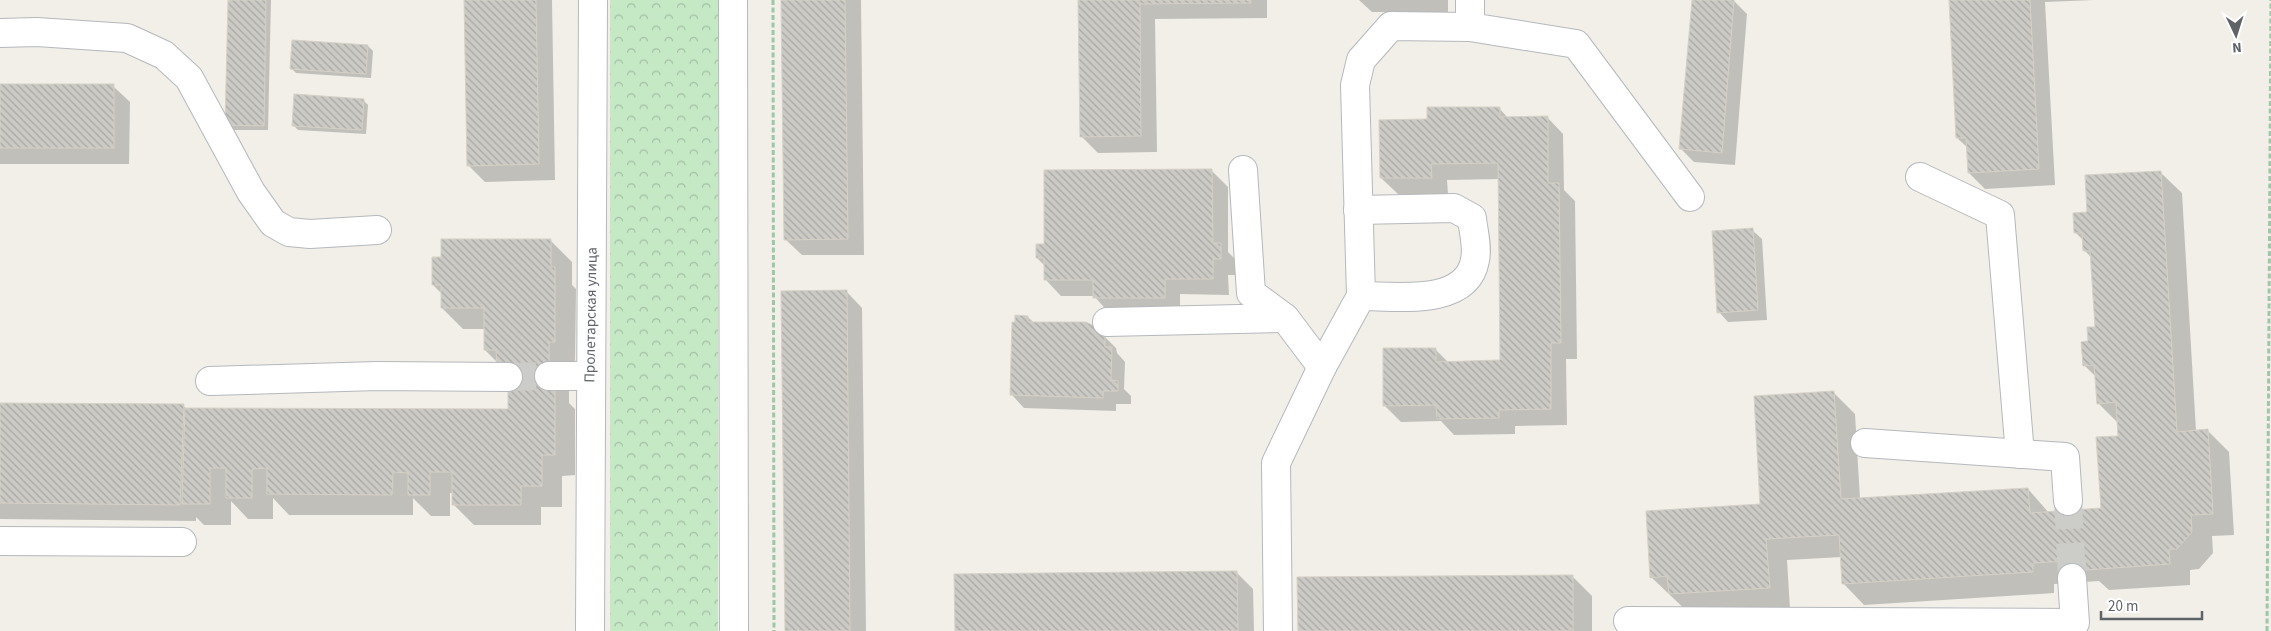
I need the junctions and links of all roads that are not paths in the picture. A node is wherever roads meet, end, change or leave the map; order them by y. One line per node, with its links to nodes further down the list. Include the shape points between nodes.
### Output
1 (593, 0): 16 (street, Пролетарская улица)
2 (734, 0): 27 (street)
3 (1470, 0): 4 (street)
4 (1470, 27): 8 (street, via 1576,44); 9 (street, via 1391,26 1361,60 1355,85)
5 (0, 33): 10 (street, via 127,38 164,55 189,78 251,192 274,223 289,232 310,234)
6 (1243, 170): 12 (street, via 1250,293)
7 (1920, 177): 20 (street, via 2000,215)
8 (1690, 197)
9 (1358, 210): 11 (street); 11 (street, via 1454,208 1472,218 1475,260 1467,280 1447,292 1429,296)
10 (377, 230)
11 (1361, 296): 14 (street)
12 (1285, 318): 13 (street); 14 (street)
13 (1108, 322)
14 (1322, 367): 28 (street, via 1276,463)
15 (549, 376): 16 (street)
16 (591, 376): 26 (street, Пролетарская улица)
17 (508, 377): 18 (street, via 378,376)
18 (210, 381)
19 (1865, 443): 20 (street)
20 (2020, 454): 21 (street, via 2065,457)
21 (2068, 501)
22 (0, 541): 23 (street)
23 (182, 542)
24 (2072, 578): 25 (street, via 2075,623)
25 (1628, 621)
26 (590, 631)
27 (734, 631)
28 (1278, 631)

